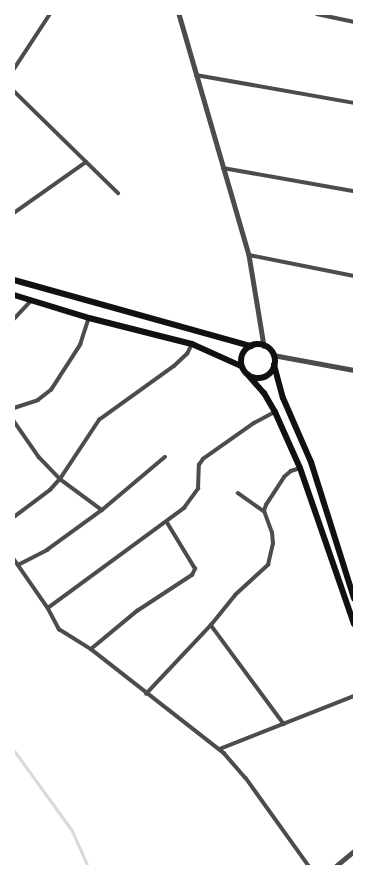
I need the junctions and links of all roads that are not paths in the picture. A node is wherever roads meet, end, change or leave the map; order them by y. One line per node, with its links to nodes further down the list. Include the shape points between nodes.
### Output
1 (50, 14): 5 (street)
2 (179, 14): 6 (street)
3 (317, 14): 4 (street)
4 (354, 22)
5 (14, 69)
6 (196, 75): 8 (street); 10 (street)
7 (14, 92): 9 (street)
8 (354, 103)
9 (86, 162): 12 (street); 13 (street)
10 (223, 168): 11 (street); 14 (street)
11 (354, 191)
12 (118, 193)
13 (14, 213)
14 (249, 255): 15 (street); 23 (street)
15 (354, 276)
16 (14, 280): 22 (highway)
17 (14, 296): 18 (highway)
18 (31, 301): 19 (highway); 20 (street)
19 (89, 318): 21 (highway); 29 (street, via 80,345 51,390 38,400)
20 (14, 319)
21 (192, 344): 26 (highway); 34 (street, via 187,354 174,366 98,420)
22 (251, 346): 23 (highway); 26 (highway, via 242,356)
23 (264, 346): 24 (highway)
24 (273, 355): 25 (highway); 27 (street)
25 (274, 365): 28 (highway, via 264,377); 42 (highway, via 283,398 310,462)
26 (241, 366): 28 (highway)
27 (354, 370)
28 (249, 376): 30 (highway, via 264,393)
29 (14, 408)
30 (275, 412): 33 (highway); 39 (street, via 254,423 202,459 198,489 193,499)
31 (14, 421): 34 (street, via 30,447)
32 (165, 457): 36 (street)
33 (300, 468): 37 (street, via 284,477); 44 (highway)
34 (60, 479): 36 (street); 38 (street, via 50,490)
35 (238, 493): 37 (street)
36 (102, 510): 41 (street, via 47,550)
37 (264, 511): 45 (street, via 273,544 268,565 235,595)
38 (14, 517)
39 (167, 523): 43 (street); 46 (street, via 195,569 192,575 137,611)
40 (14, 559): 41 (street)
41 (18, 565): 43 (street)
42 (354, 598)
43 (48, 608): 46 (street, via 59,629)
44 (354, 624)
45 (211, 625): 47 (street); 49 (street)
46 (91, 649): 47 (street)
47 (146, 694): 50 (street)
48 (354, 696): 49 (street)
49 (284, 724): 50 (street)
50 (220, 749): 53 (street, via 246,778)
51 (354, 851): 52 (street)
52 (339, 865)
53 (309, 866)

